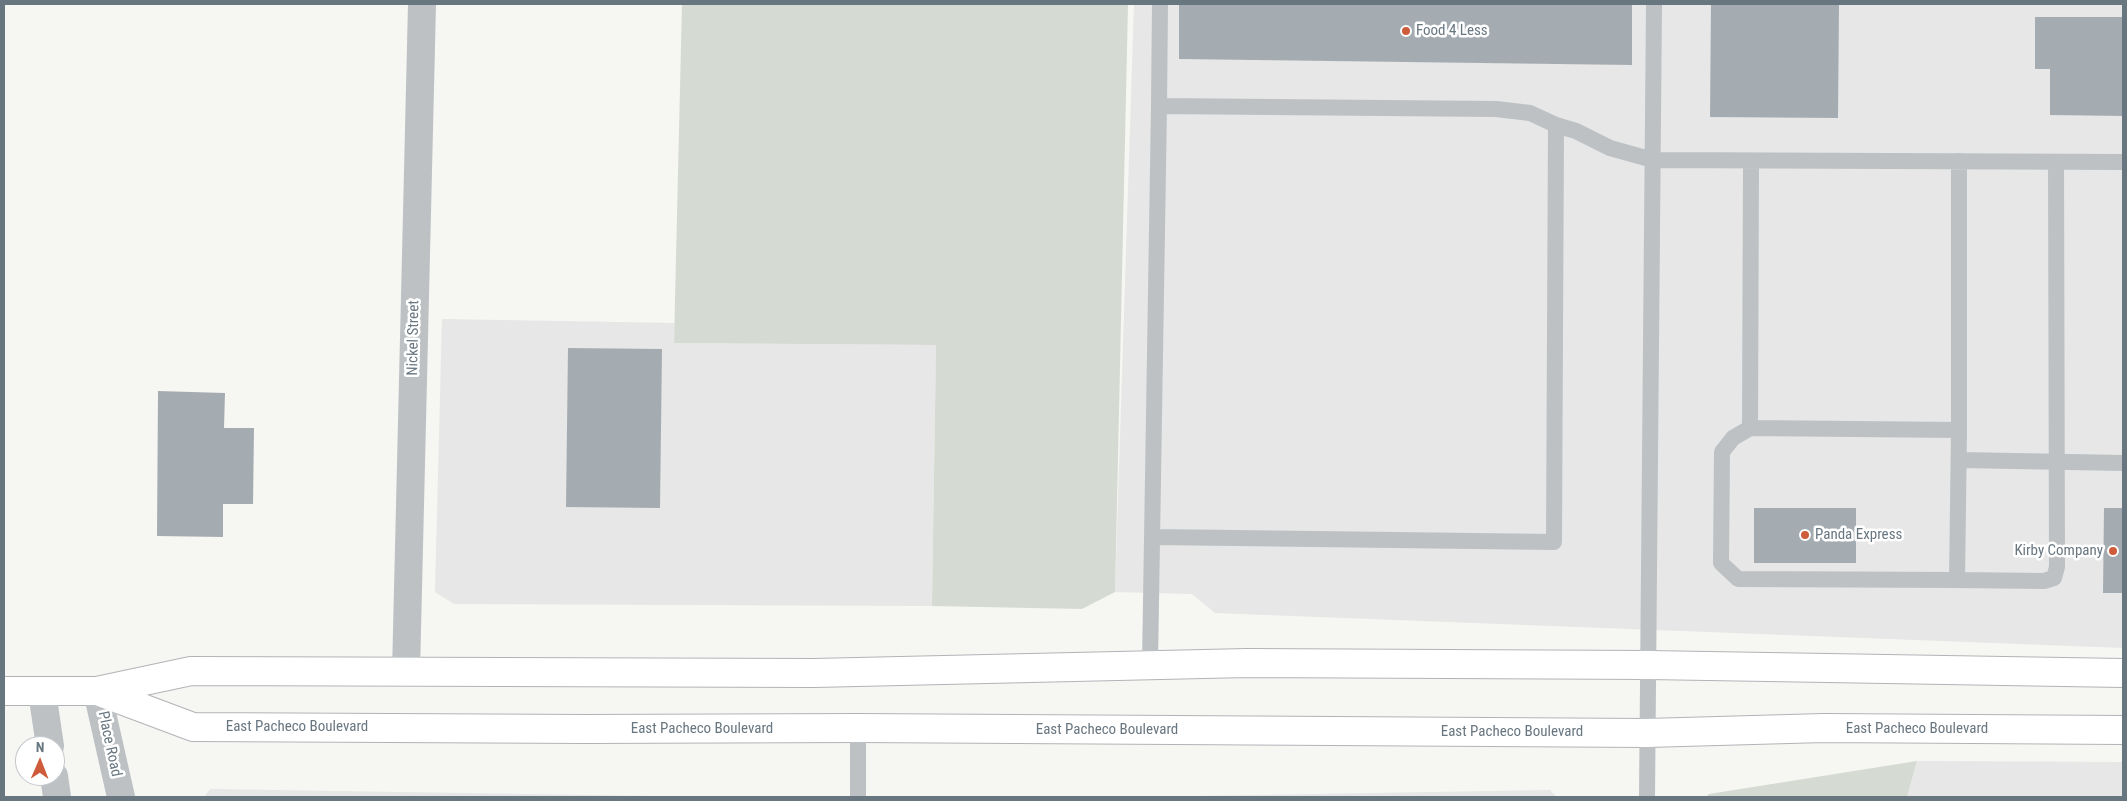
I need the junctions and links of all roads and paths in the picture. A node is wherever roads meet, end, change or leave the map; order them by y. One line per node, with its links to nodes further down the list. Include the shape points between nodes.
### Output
1 (422, 4): 20 (street, Nickel Street)
2 (1160, 4): 4 (lane)
3 (1654, 4): 6 (lane)
4 (1159, 106): 5 (lane, via 1496,109 1530,113); 16 (lane)
5 (1556, 125): 6 (lane, via 1610,148); 16 (lane, via 1554,542)
6 (1653, 160): 7 (lane); 19 (lane)
7 (1751, 160): 8 (lane); 11 (lane)
8 (1959, 161): 9 (lane); 12 (lane)
9 (2056, 162): 10 (lane); 14 (lane)
10 (2123, 162)
11 (1750, 428): 12 (lane); 17 (lane, via 1733,438 1722,452 1721,563 1738,579)
12 (1959, 430): 13 (lane)
13 (1960, 460): 14 (lane); 17 (lane)
14 (2056, 463): 15 (lane); 17 (lane, via 2057,567 2054,578 2044,581)
15 (2123, 463)
16 (1154, 537): 18 (lane)
17 (1957, 580)
18 (1150, 664): 19 (highway, East Pacheco Boulevard); 20 (highway, East Pacheco Boulevard, via 814,673)
19 (1648, 665): 21 (highway, East Pacheco Boulevard); 27 (lane)
20 (406, 672): 23 (highway, East Pacheco Boulevard, via 191,671)
21 (2123, 673)
22 (4, 691): 24 (highway, East Pacheco Boulevard)
23 (98, 691): 24 (highway, East Pacheco Boulevard); 25 (highway, East Pacheco Boulevard, via 193,726); 29 (street, Place Road)
24 (42, 692): 28 (street)
25 (858, 728): 27 (highway, East Pacheco Boulevard); 30 (lane)
26 (2123, 730): 27 (highway, East Pacheco Boulevard, via 1824,728)
27 (1647, 733): 31 (lane)
28 (49, 736)
29 (121, 797)
30 (858, 797)
31 (1647, 797)

